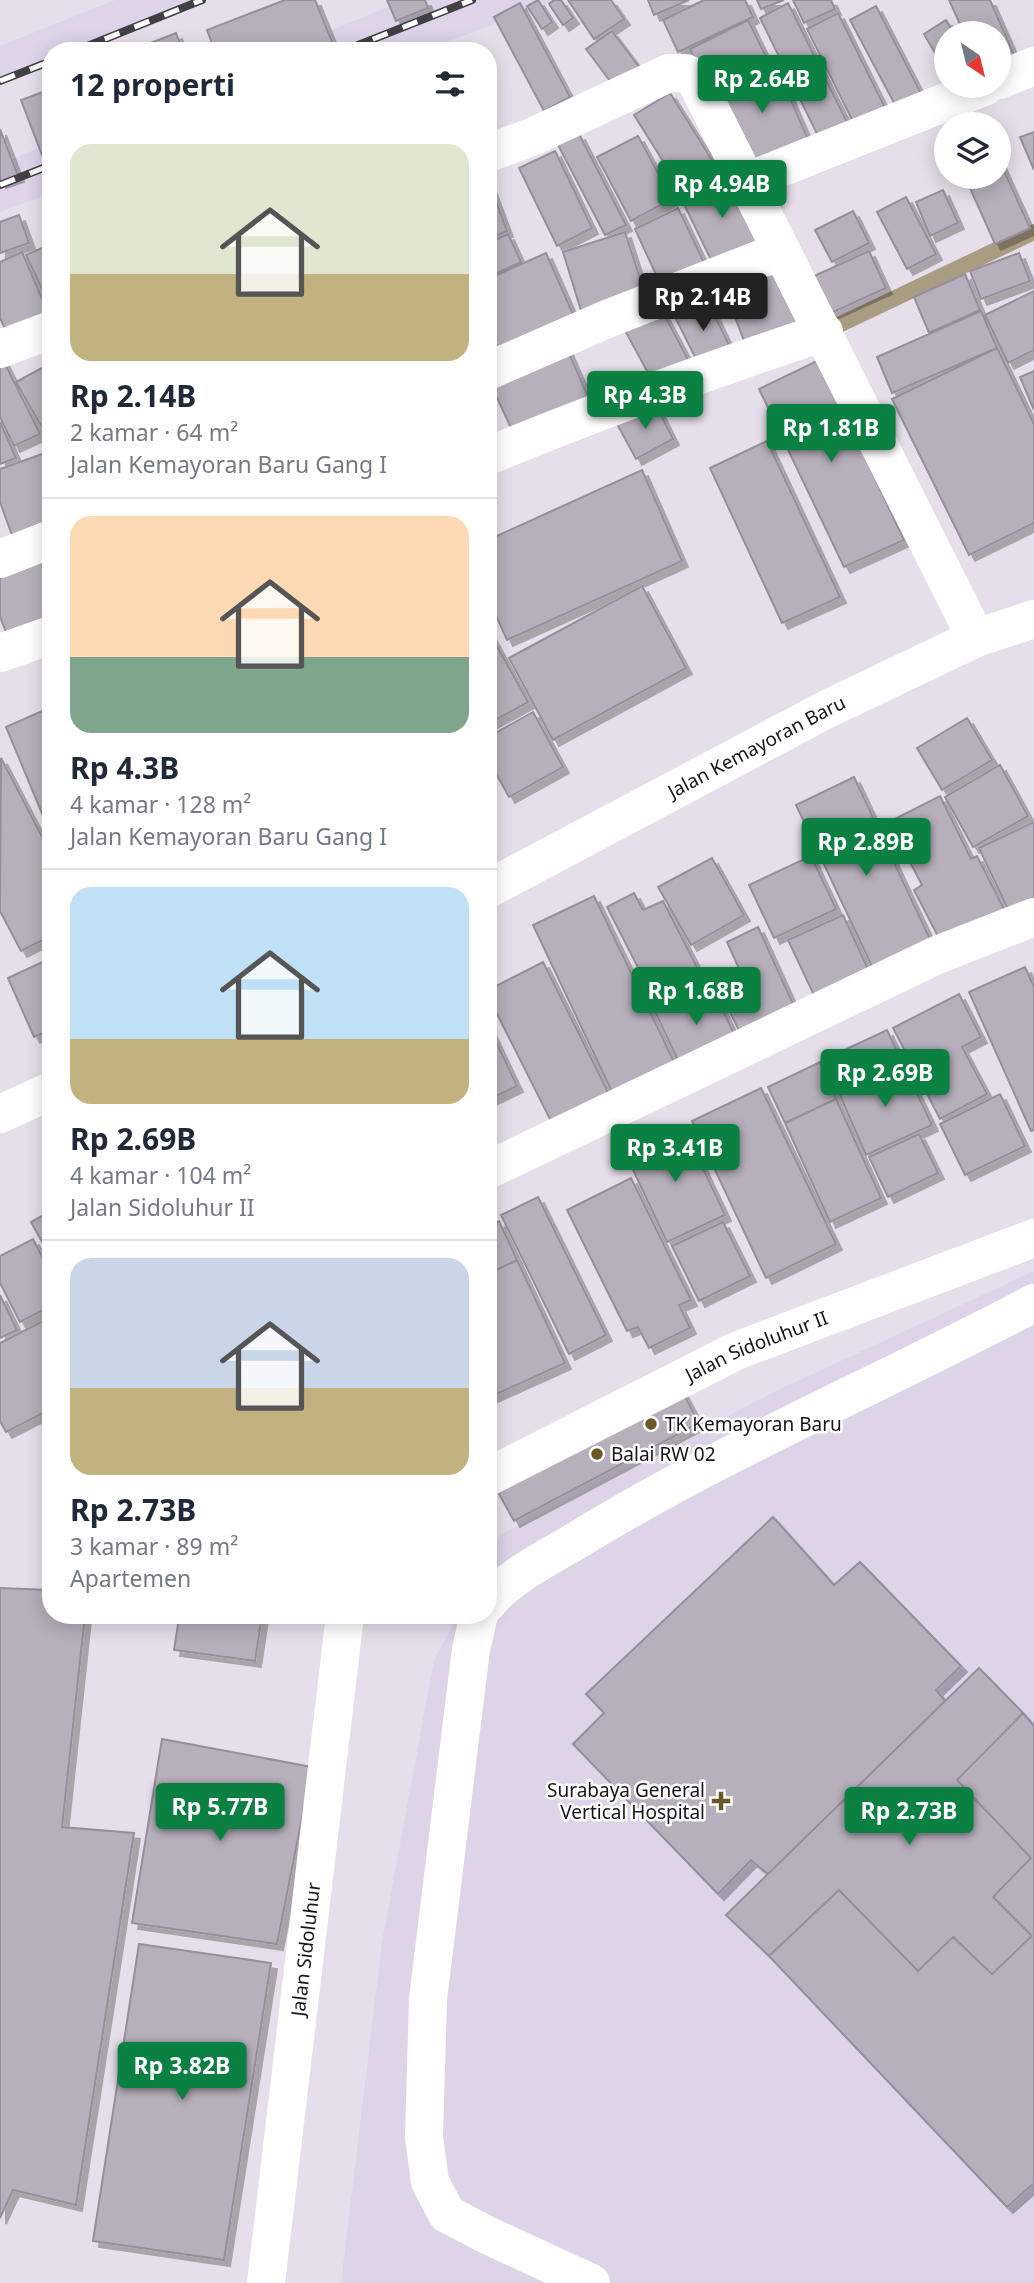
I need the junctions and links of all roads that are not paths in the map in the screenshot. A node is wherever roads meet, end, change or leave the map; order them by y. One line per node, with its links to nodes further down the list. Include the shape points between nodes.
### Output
1 (1034, 66): 2 (street)
2 (1012, 75)
3 (956, 98): 5 (street)
4 (497, 150): 5 (street, via 669,73 686,73 695,79)
5 (748, 181): 6 (street)
6 (781, 251): 7 (street); 10 (street)
7 (824, 332): 11 (street, via 685,379); 16 (street)
8 (42, 333): 9 (street)
9 (0, 349)
10 (497, 367)
11 (497, 452)
12 (42, 543): 13 (street)
13 (0, 559)
14 (1034, 619): 16 (street, Jalan Kemayoran Baru)
15 (42, 638): 17 (street)
16 (976, 638): 18 (street, Jalan Kemayoran Baru, via 825,710)
17 (0, 653)
18 (497, 884)
19 (1034, 916): 22 (street, via 937,955)
20 (42, 1095): 21 (street)
21 (0, 1114)
22 (497, 1166)
23 (1034, 1238): 25 (street, Jalan Sidoluhur II, via 736,1351)
24 (1034, 1303): 26 (street, via 642,1501)
25 (497, 1472)
26 (497, 1593)
27 (344, 1624): 29 (street, Jalan Sidoluhur)
28 (477, 1624): 30 (street, via 428,1999 424,2137 430,2182 447,2214)
29 (266, 2283)
30 (591, 2283)

